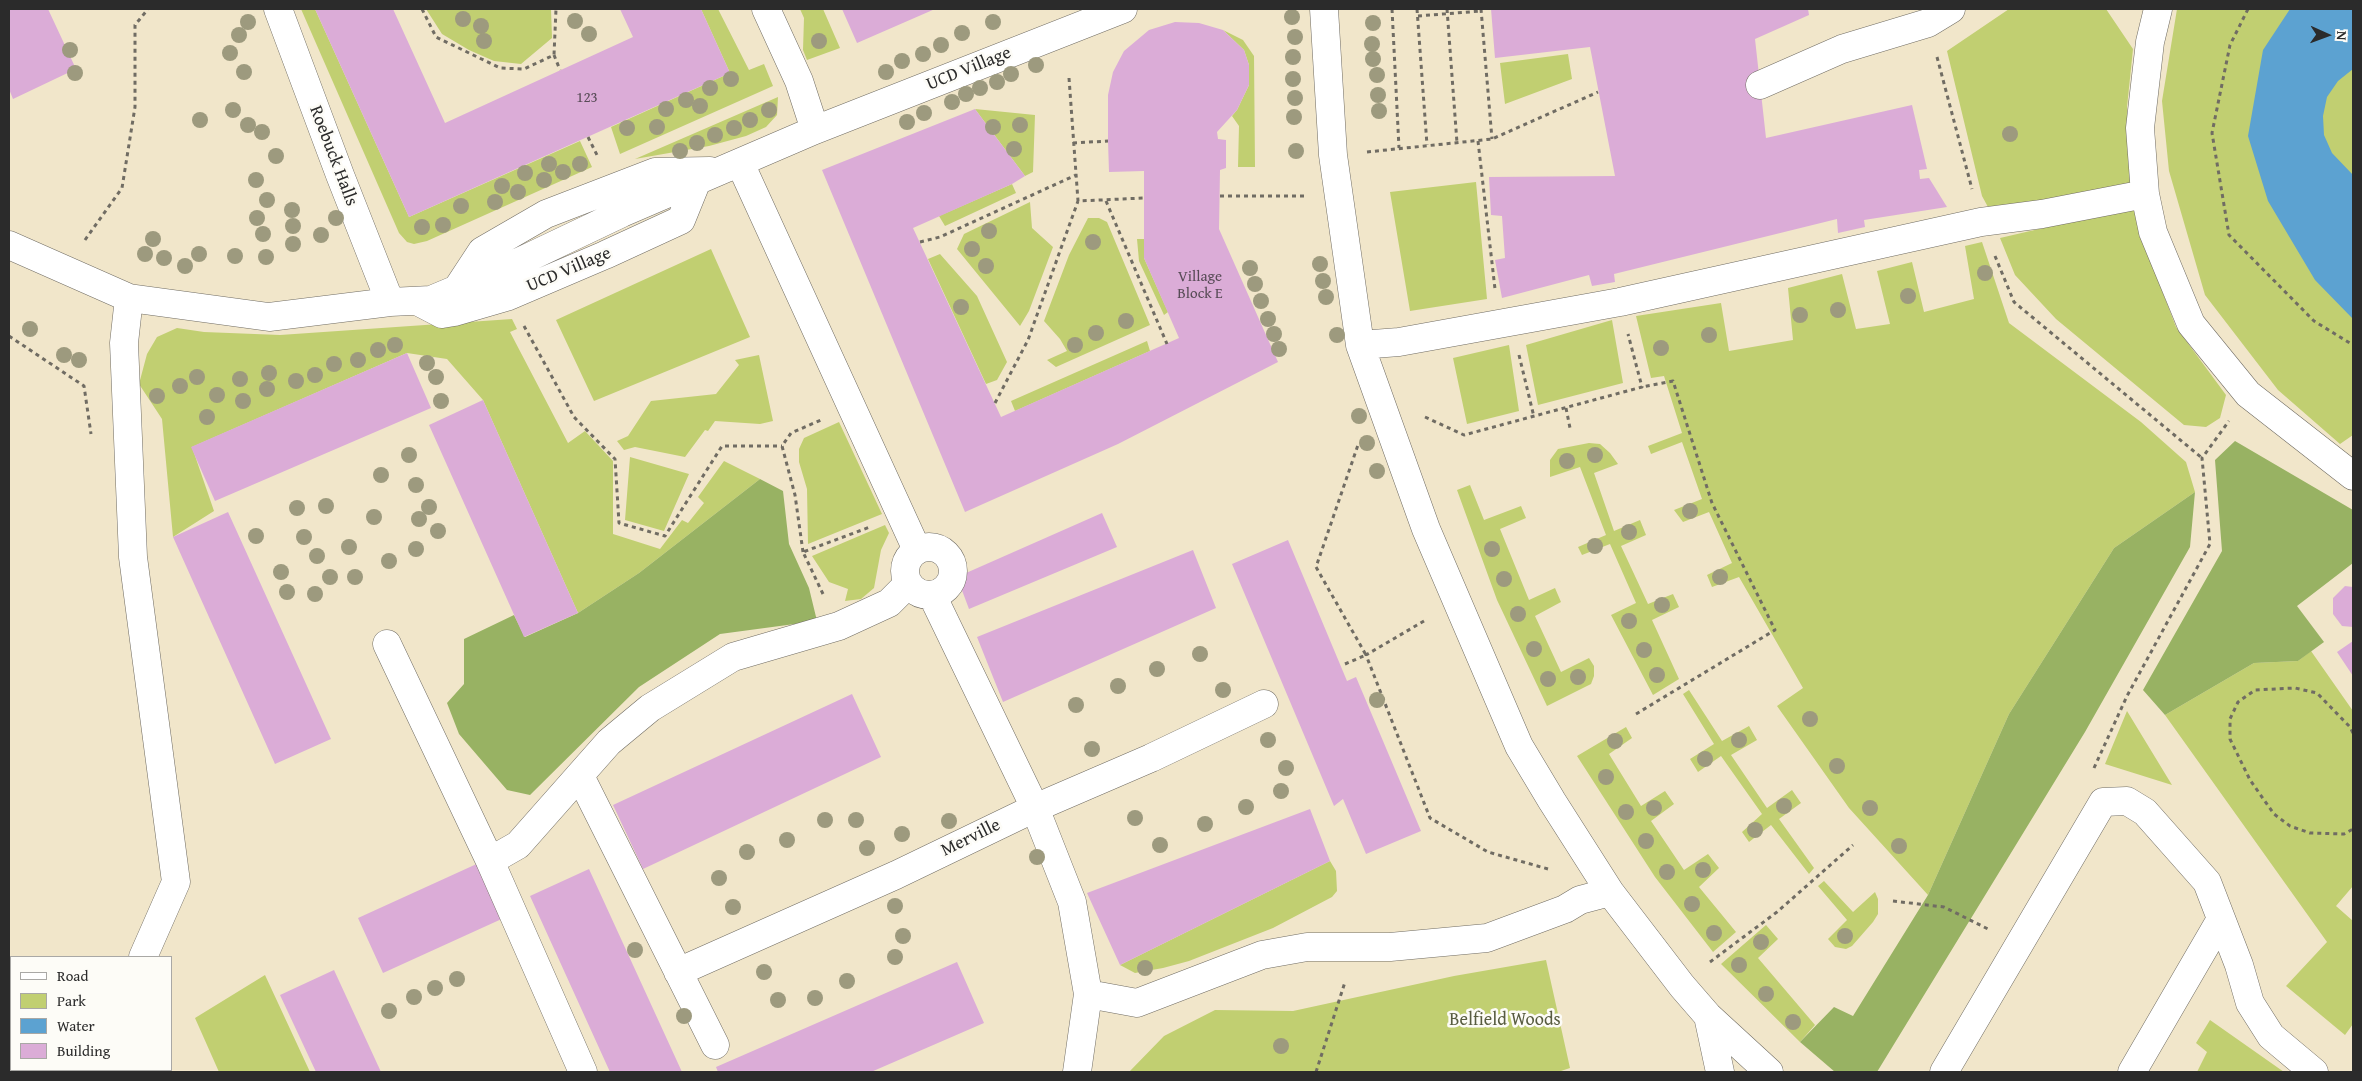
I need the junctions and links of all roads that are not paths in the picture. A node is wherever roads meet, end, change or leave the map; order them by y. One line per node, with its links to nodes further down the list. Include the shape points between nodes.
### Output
1 (278, 9): 15 (street, Roebuck Halls, via 340,175)
2 (766, 9): 8 (street, via 799,81)
3 (1123, 9): 8 (street, UCD Village)
4 (1324, 9): 16 (street, via 1333,155)
5 (1951, 9): 7 (street, via 1928,24 1842,49)
6 (2158, 9): 11 (street, via 2150,42 2140,128)
7 (1760, 85)
8 (815, 130): 9 (street, UCD Village)
9 (732, 167): 10 (street, UCD Village); 13 (street, UCD Village, via 655,172 546,214 482,252); 18 (street, via 851,407)
10 (696, 183): 13 (street, UCD Village, via 622,213); 15 (street, UCD Village, via 681,220 509,296 442,314)
11 (2145, 194): 16 (street, via 1981,222 1620,302 1399,342); 17 (street, via 2153,232 2191,324 2248,394)
12 (9, 245): 14 (street)
13 (457, 290): 15 (street, UCD Village, via 431,300)
14 (129, 298): 15 (street, via 269,317); 27 (street, via 124,343 133,557 176,882)
15 (404, 302)
16 (1360, 345): 25 (street, via 1426,529 1519,746)
17 (2351, 469)
18 (917, 550): 19 (street, via 904,569); 19 (street, via 933,547 940,550 953,569 950,583 939,593)
19 (920, 589): 22 (street, via 839,626 734,657 650,708 609,742); 23 (street)
20 (387, 644): 24 (street)
21 (1264, 704): 23 (street, Merville, via 1152,758)
22 (580, 776): 24 (street, via 518,845); 28 (street)
23 (1035, 808): 28 (street, Merville, via 896,875); 29 (street, via 1072,902)
24 (490, 861): 32 (street)
25 (1610, 892): 29 (street, via 1580,900 1565,909 1487,938 1390,947 1307,948 1262,955 1137,1003); 30 (street)
26 (2221, 919): 36 (street, via 2207,882 2145,812 2127,800 2102,802); 37 (street); 38 (street, via 2250,1003 2271,1036)
27 (143, 956)
28 (678, 972): 31 (street)
29 (1088, 994): 33 (street)
30 (1708, 1016): 34 (street); 35 (street)
31 (715, 1045)
32 (584, 1072)
33 (1077, 1072)
34 (1720, 1072)
35 (1769, 1072)
36 (1944, 1072)
37 (2132, 1072)
38 (2314, 1072)

